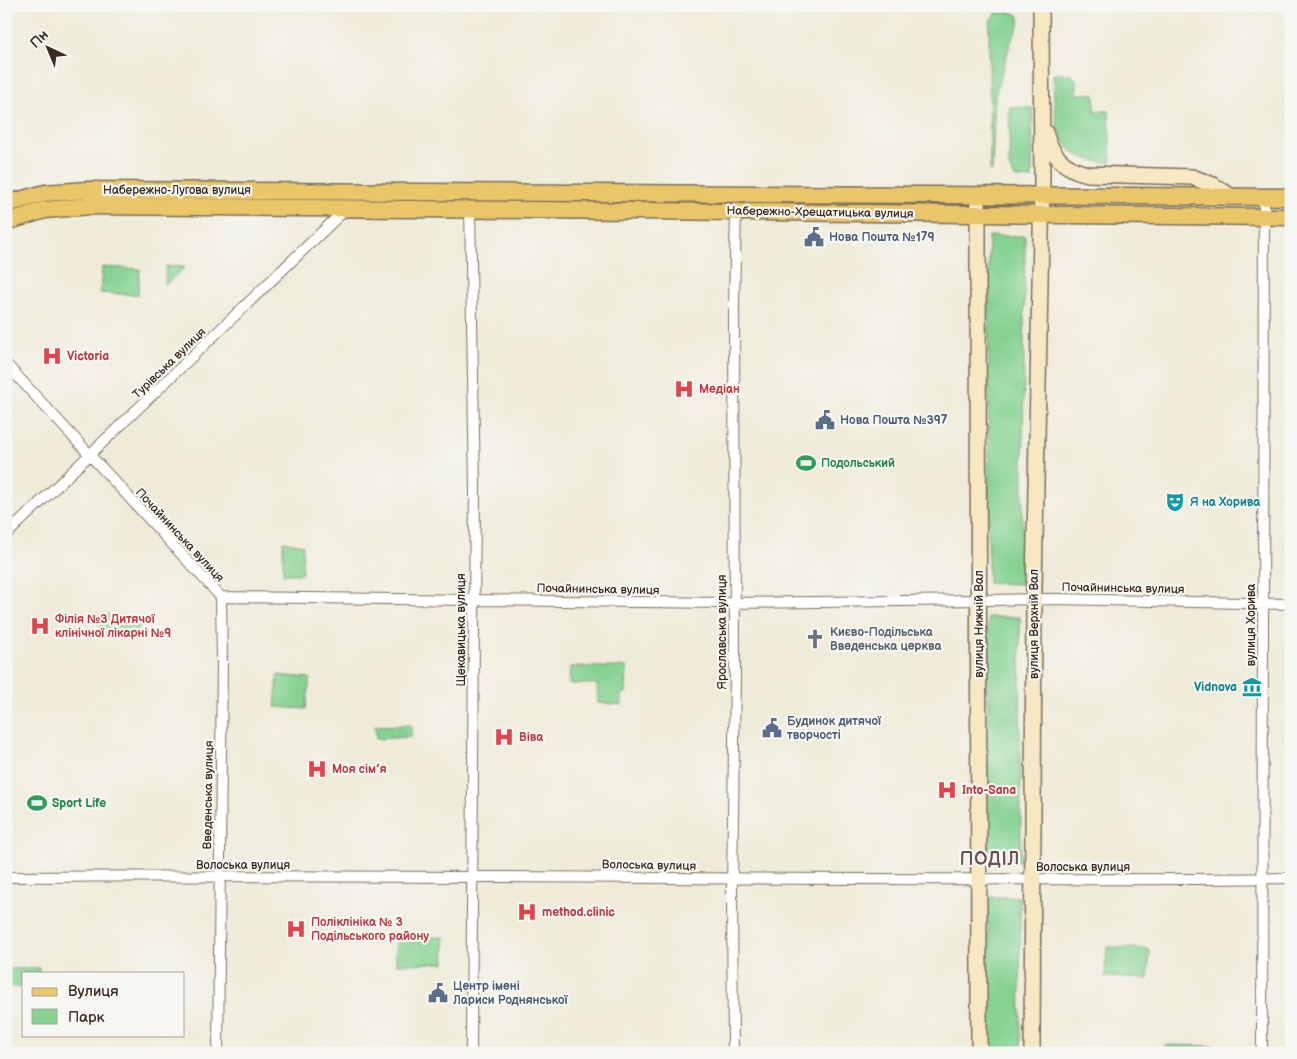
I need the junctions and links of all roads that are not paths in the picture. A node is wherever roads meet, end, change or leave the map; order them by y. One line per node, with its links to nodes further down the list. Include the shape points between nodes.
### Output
1 (1041, 6): 2 (main road)
2 (1041, 119): 4 (main road, вулиця Верхній Вал); 5 (main road, via 1053,153 1066,167 1077,172 1192,178 1213,185)
3 (978, 196): 4 (main road, Набережно-Хрещатицька вулиця); 8 (main road, Набережно-Хрещатицька вулиця); 12 (main road, вулиця Нижній Вал)
4 (1042, 196): 5 (main road, Набережно-Хрещатицька вулиця); 13 (main road, вулиця Верхній Вал)
5 (1232, 197): 6 (main road, Набережно-Хрещатицька вулиця)
6 (1264, 197): 7 (main road, Набережно-Хрещатицька вулиця); 14 (street, вулиця Хорива)
7 (1291, 197)
8 (349, 199): 9 (main road, Набережно-Лугова вулиця, via 80,190 46,193); 10 (main road, Набережно-Хрещатицька вулиця); 16 (main road, Набережно-Лугова вулиця, via 90,206 45,210); 18 (street, Турівська вулиця)
9 (6, 204)
10 (470, 208): 11 (main road, Набережно-Хрещатицька вулиця); 21 (street, Щекавицька вулиця)
11 (736, 210): 12 (main road, Набережно-Хрещатицька вулиця); 24 (street, Ярославська вулиця)
12 (978, 214): 13 (main road, Набережно-Хрещатицька вулиця); 22 (main road, вулиця Нижній Вал)
13 (1042, 214): 14 (main road, Набережно-Хрещатицька вулиця); 23 (main road, вулиця Верхній Вал)
14 (1264, 216): 15 (main road, Набережно-Хрещатицька вулиця); 25 (street, вулиця Хорива)
15 (1291, 216)
16 (6, 222)
17 (6, 364): 18 (street, Почайнинська вулиця)
18 (90, 456): 19 (street, Турівська вулиця); 20 (street, Почайнинська вулиця)
19 (6, 535)
20 (221, 597): 21 (street, Почайнинська вулиця); 29 (street, Введенська вулиця)
21 (474, 599): 24 (street, Почайнинська вулиця); 27 (street, Щекавицька вулиця)
22 (979, 600): 23 (street, Почайнинська вулиця); 24 (street, Почайнинська вулиця); 33 (main road, вулиця Нижній Вал)
23 (1034, 600): 25 (street, Почайнинська вулиця); 34 (main road, вулиця Верхній Вал)
24 (735, 603): 30 (street, Ярославська вулиця)
25 (1264, 603): 26 (street, Почайнинська вулиця); 32 (street, вулиця Хорива)
26 (1291, 604)
27 (472, 875): 29 (street, Волоська вулиця); 30 (street, Волоська вулиця); 36 (street, Щекавицька вулиця)
28 (6, 877): 29 (street, Волоська вулиця)
29 (220, 878): 35 (street, Введенська вулиця)
30 (732, 878): 33 (street, Волоська вулиця); 37 (street, Ярославська вулиця)
31 (1291, 878): 32 (street, Волоська вулиця)
32 (1262, 879): 34 (street, Волоська вулиця); 40 (street, вулиця Хорива)
33 (978, 880): 34 (street, Волоська вулиця); 38 (main road, вулиця Нижній Вал)
34 (1033, 880): 39 (main road, вулиця Верхній Вал)
35 (218, 1053)
36 (471, 1053)
37 (733, 1053)
38 (979, 1053)
39 (1032, 1053)
40 (1262, 1053)

